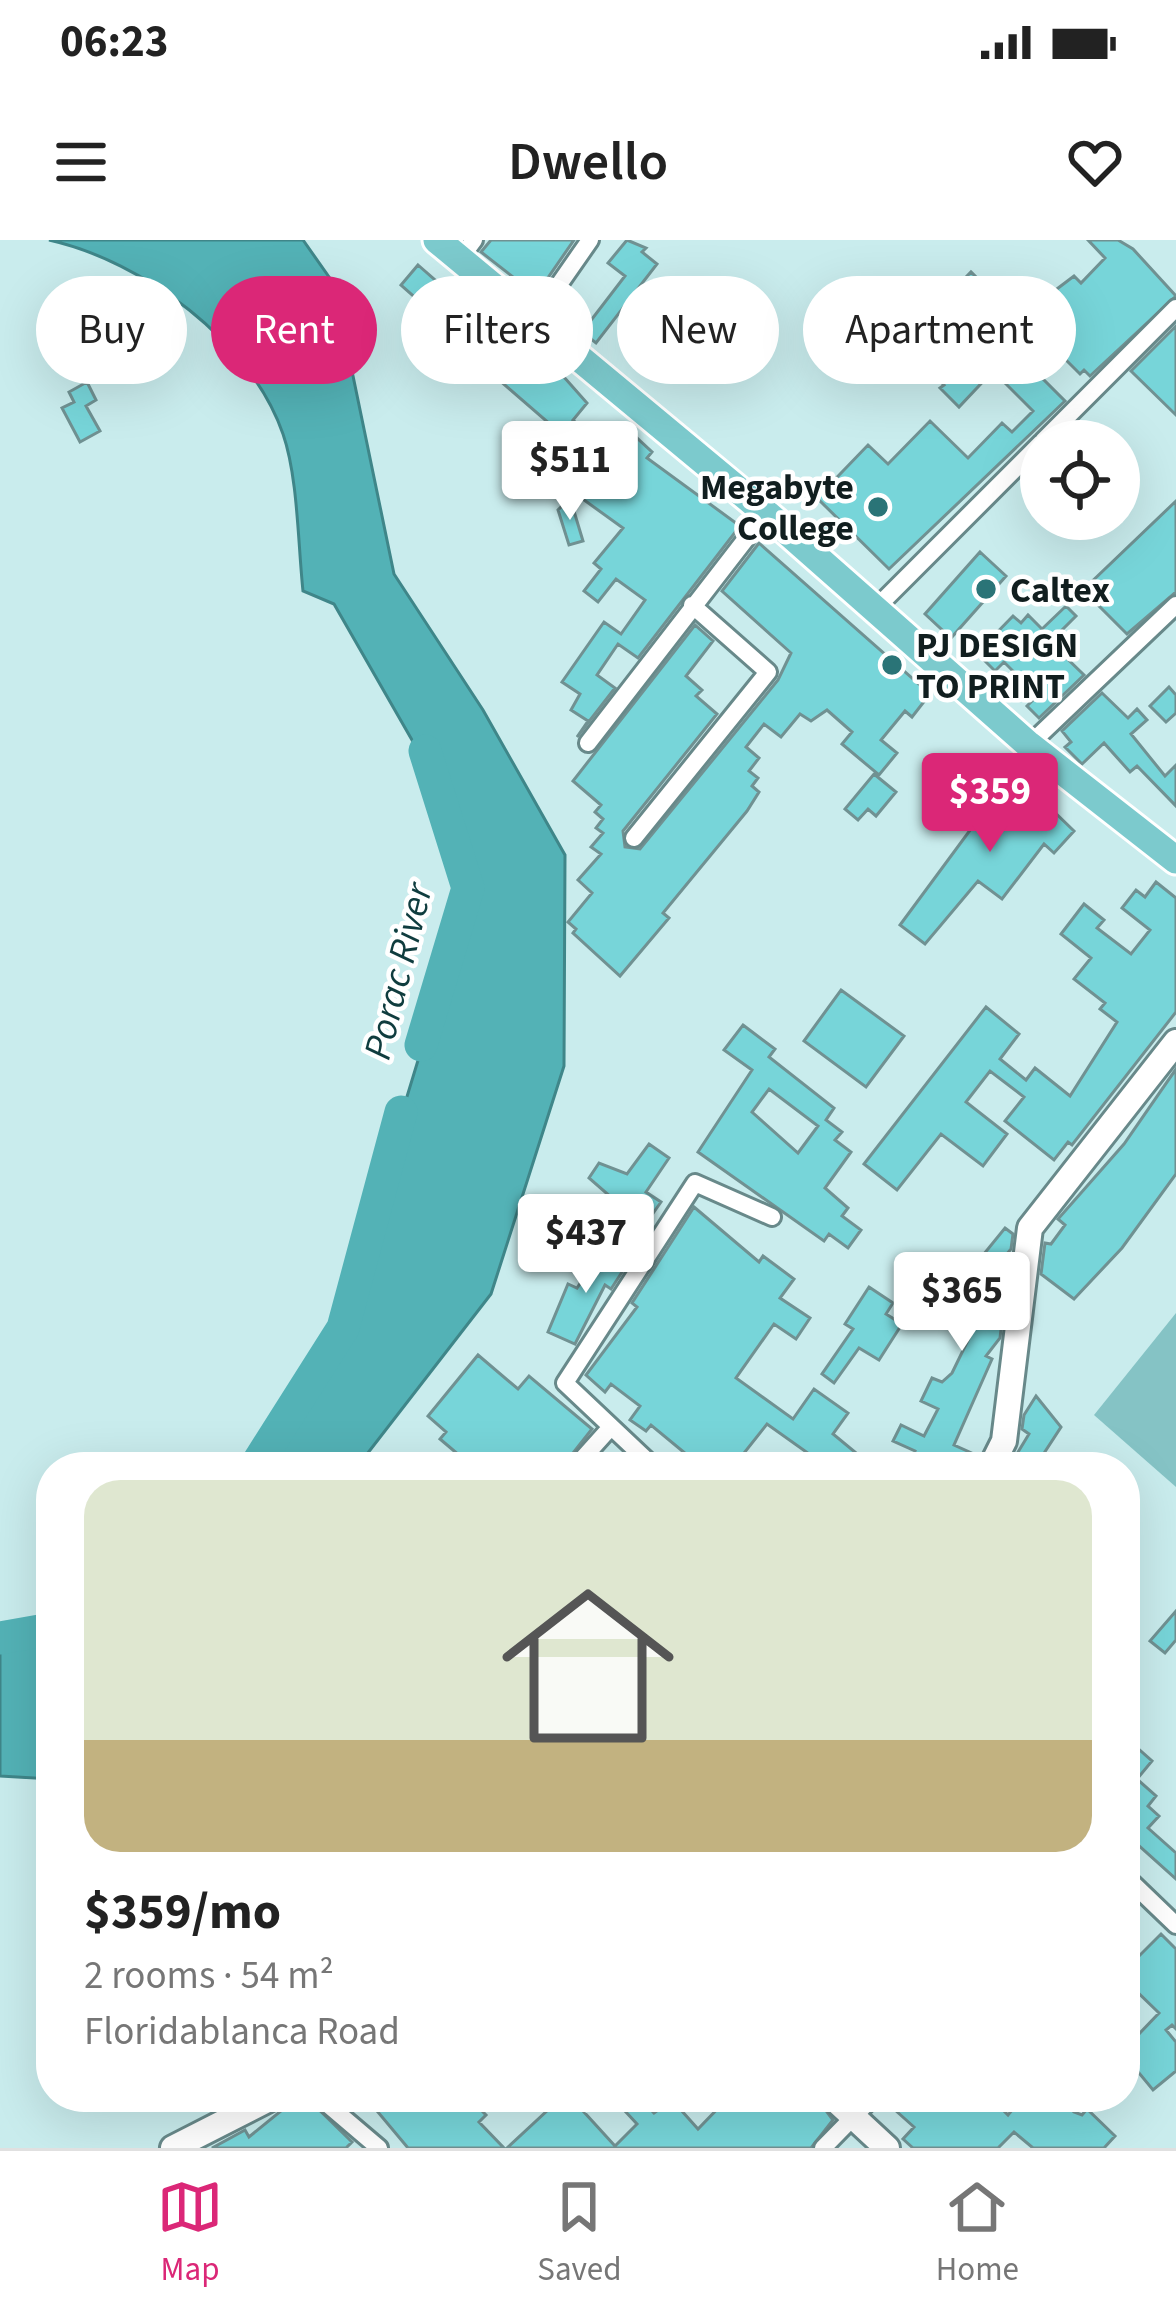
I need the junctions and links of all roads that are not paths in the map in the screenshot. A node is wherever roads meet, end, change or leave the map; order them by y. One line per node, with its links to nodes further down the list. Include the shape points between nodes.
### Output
1 (437, 240): 3 (main road)
2 (590, 240): 5 (street)
3 (467, 250): 4 (main road)
4 (493, 276)
5 (565, 276)
6 (1176, 308): 8 (street)
7 (593, 368): 10 (main road)
8 (1064, 420)
9 (1020, 464): 13 (street)
10 (766, 513): 11 (street); 13 (main road)
11 (692, 605): 14 (street); 16 (street, via 767,672)
12 (1176, 605): 15 (street)
13 (875, 608): 15 (main road)
14 (588, 743)
15 (1030, 745): 17 (main road)
16 (634, 838)
17 (1176, 860)
18 (1176, 1042): 23 (street, via 1030,1228)
19 (772, 1217): 20 (street, via 695,1183 565,1383)
20 (610, 1428): 21 (street); 22 (street)
21 (588, 1452)
22 (637, 1452)
23 (998, 1452)
24 (1140, 1890): 25 (street)
25 (1176, 1925)
26 (244, 2112): 31 (street)
27 (337, 2112): 32 (street)
28 (848, 2112): 30 (street)
29 (859, 2112): 30 (street)
30 (854, 2117): 33 (street); 34 (street)
31 (173, 2148)
32 (379, 2148)
33 (823, 2148)
34 (887, 2148)

